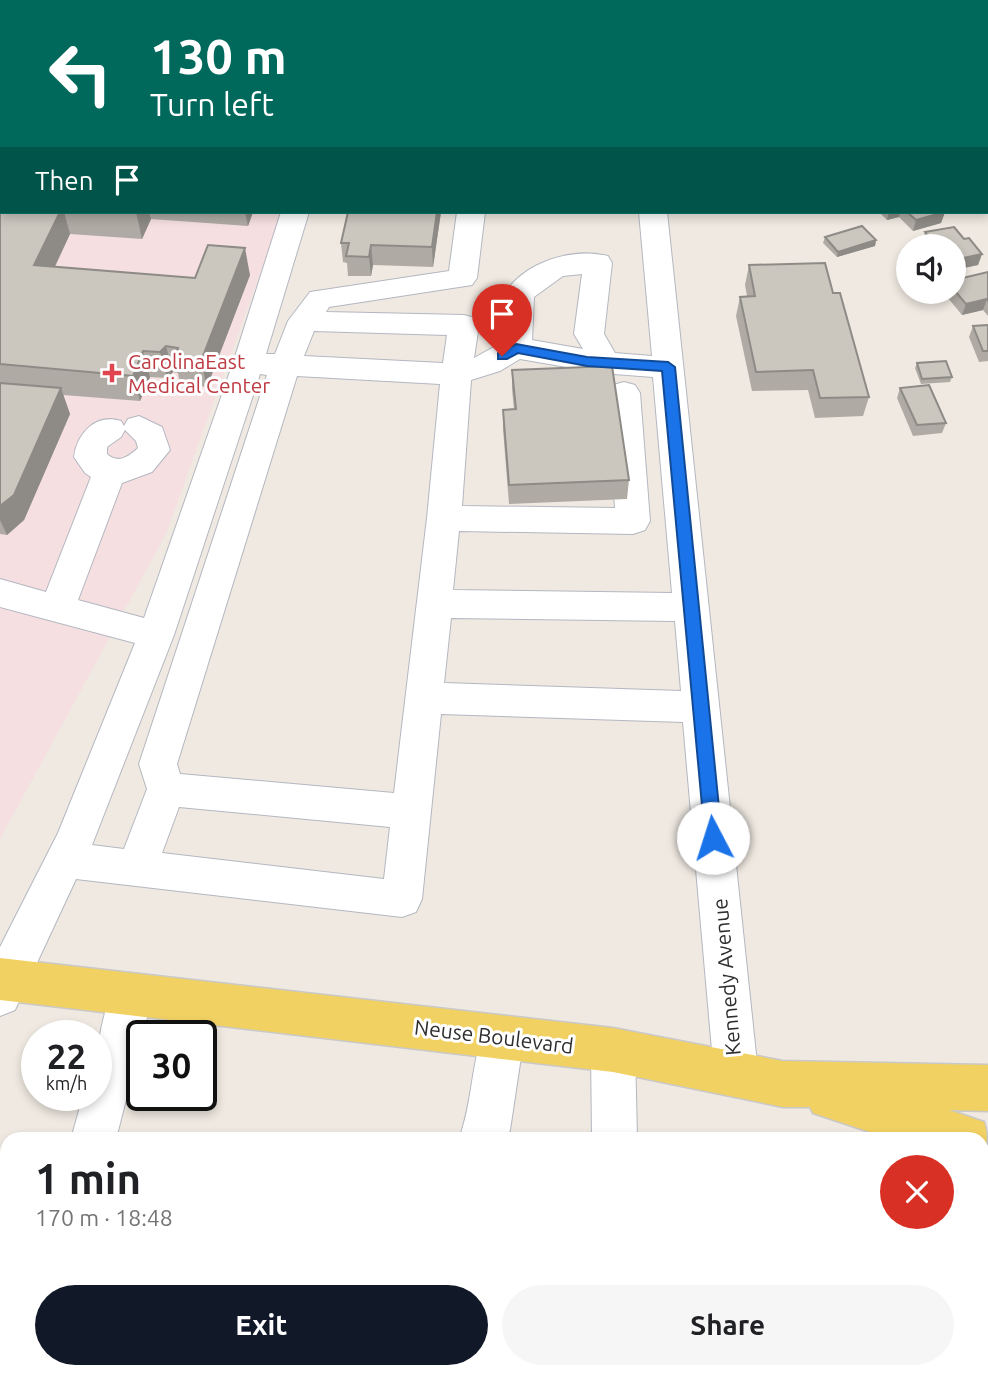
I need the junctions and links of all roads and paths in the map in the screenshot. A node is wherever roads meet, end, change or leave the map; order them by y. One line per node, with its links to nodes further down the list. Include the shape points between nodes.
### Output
1 (294, 214): 6 (street)
2 (471, 214): 4 (street, via 463,278 320,299)
3 (653, 214): 9 (street, Kennedy Avenue)
4 (303, 321): 8 (street); 10 (street, via 464,326)
5 (516, 348): 7 (street); 7 (street, via 520,293 555,267 598,263 589,334); 10 (street, via 489,365)
6 (248, 363): 8 (street); 20 (street)
7 (601, 363): 9 (street)
8 (285, 366): 10 (street); 23 (street, via 159,764)
9 (668, 367): 15 (street, Kennedy Avenue)
10 (456, 374): 13 (street)
11 (624, 393): 14 (street)
12 (110, 471): 12 (street, via 94,463 90,450 98,436 125,428 151,435 155,442 150,457 132,469); 18 (street)
13 (444, 518): 14 (street); 17 (street)
14 (633, 521): 15 (street)
15 (685, 528): 19 (street, Kennedy Avenue)
16 (0, 593): 18 (street)
17 (435, 604): 19 (street); 21 (street)
18 (58, 607): 20 (street)
19 (692, 607): 22 (street, Kennedy Avenue)
20 (156, 635): 25 (street)
21 (424, 698): 22 (street); 24 (street)
22 (701, 707): 31 (street, Kennedy Avenue)
23 (166, 789): 24 (street); 26 (street)
24 (412, 812): 26 (street, via 402,899)
25 (65, 860): 26 (street); 27 (street)
26 (137, 868)
27 (2, 985): 28 (main road, Neuse Boulevard)
28 (132, 994): 29 (main road, Neuse Boulevard); 34 (street)
29 (502, 1037): 30 (main road, Neuse Boulevard); 35 (street)
30 (613, 1050): 31 (main road, Neuse Boulevard); 36 (street)
31 (736, 1073): 32 (main road, Neuse Boulevard)
32 (783, 1084): 33 (main road, Neuse Boulevard); 37 (main road)
33 (988, 1088)
34 (95, 1132)
35 (486, 1132)
36 (615, 1132)
37 (944, 1132)

